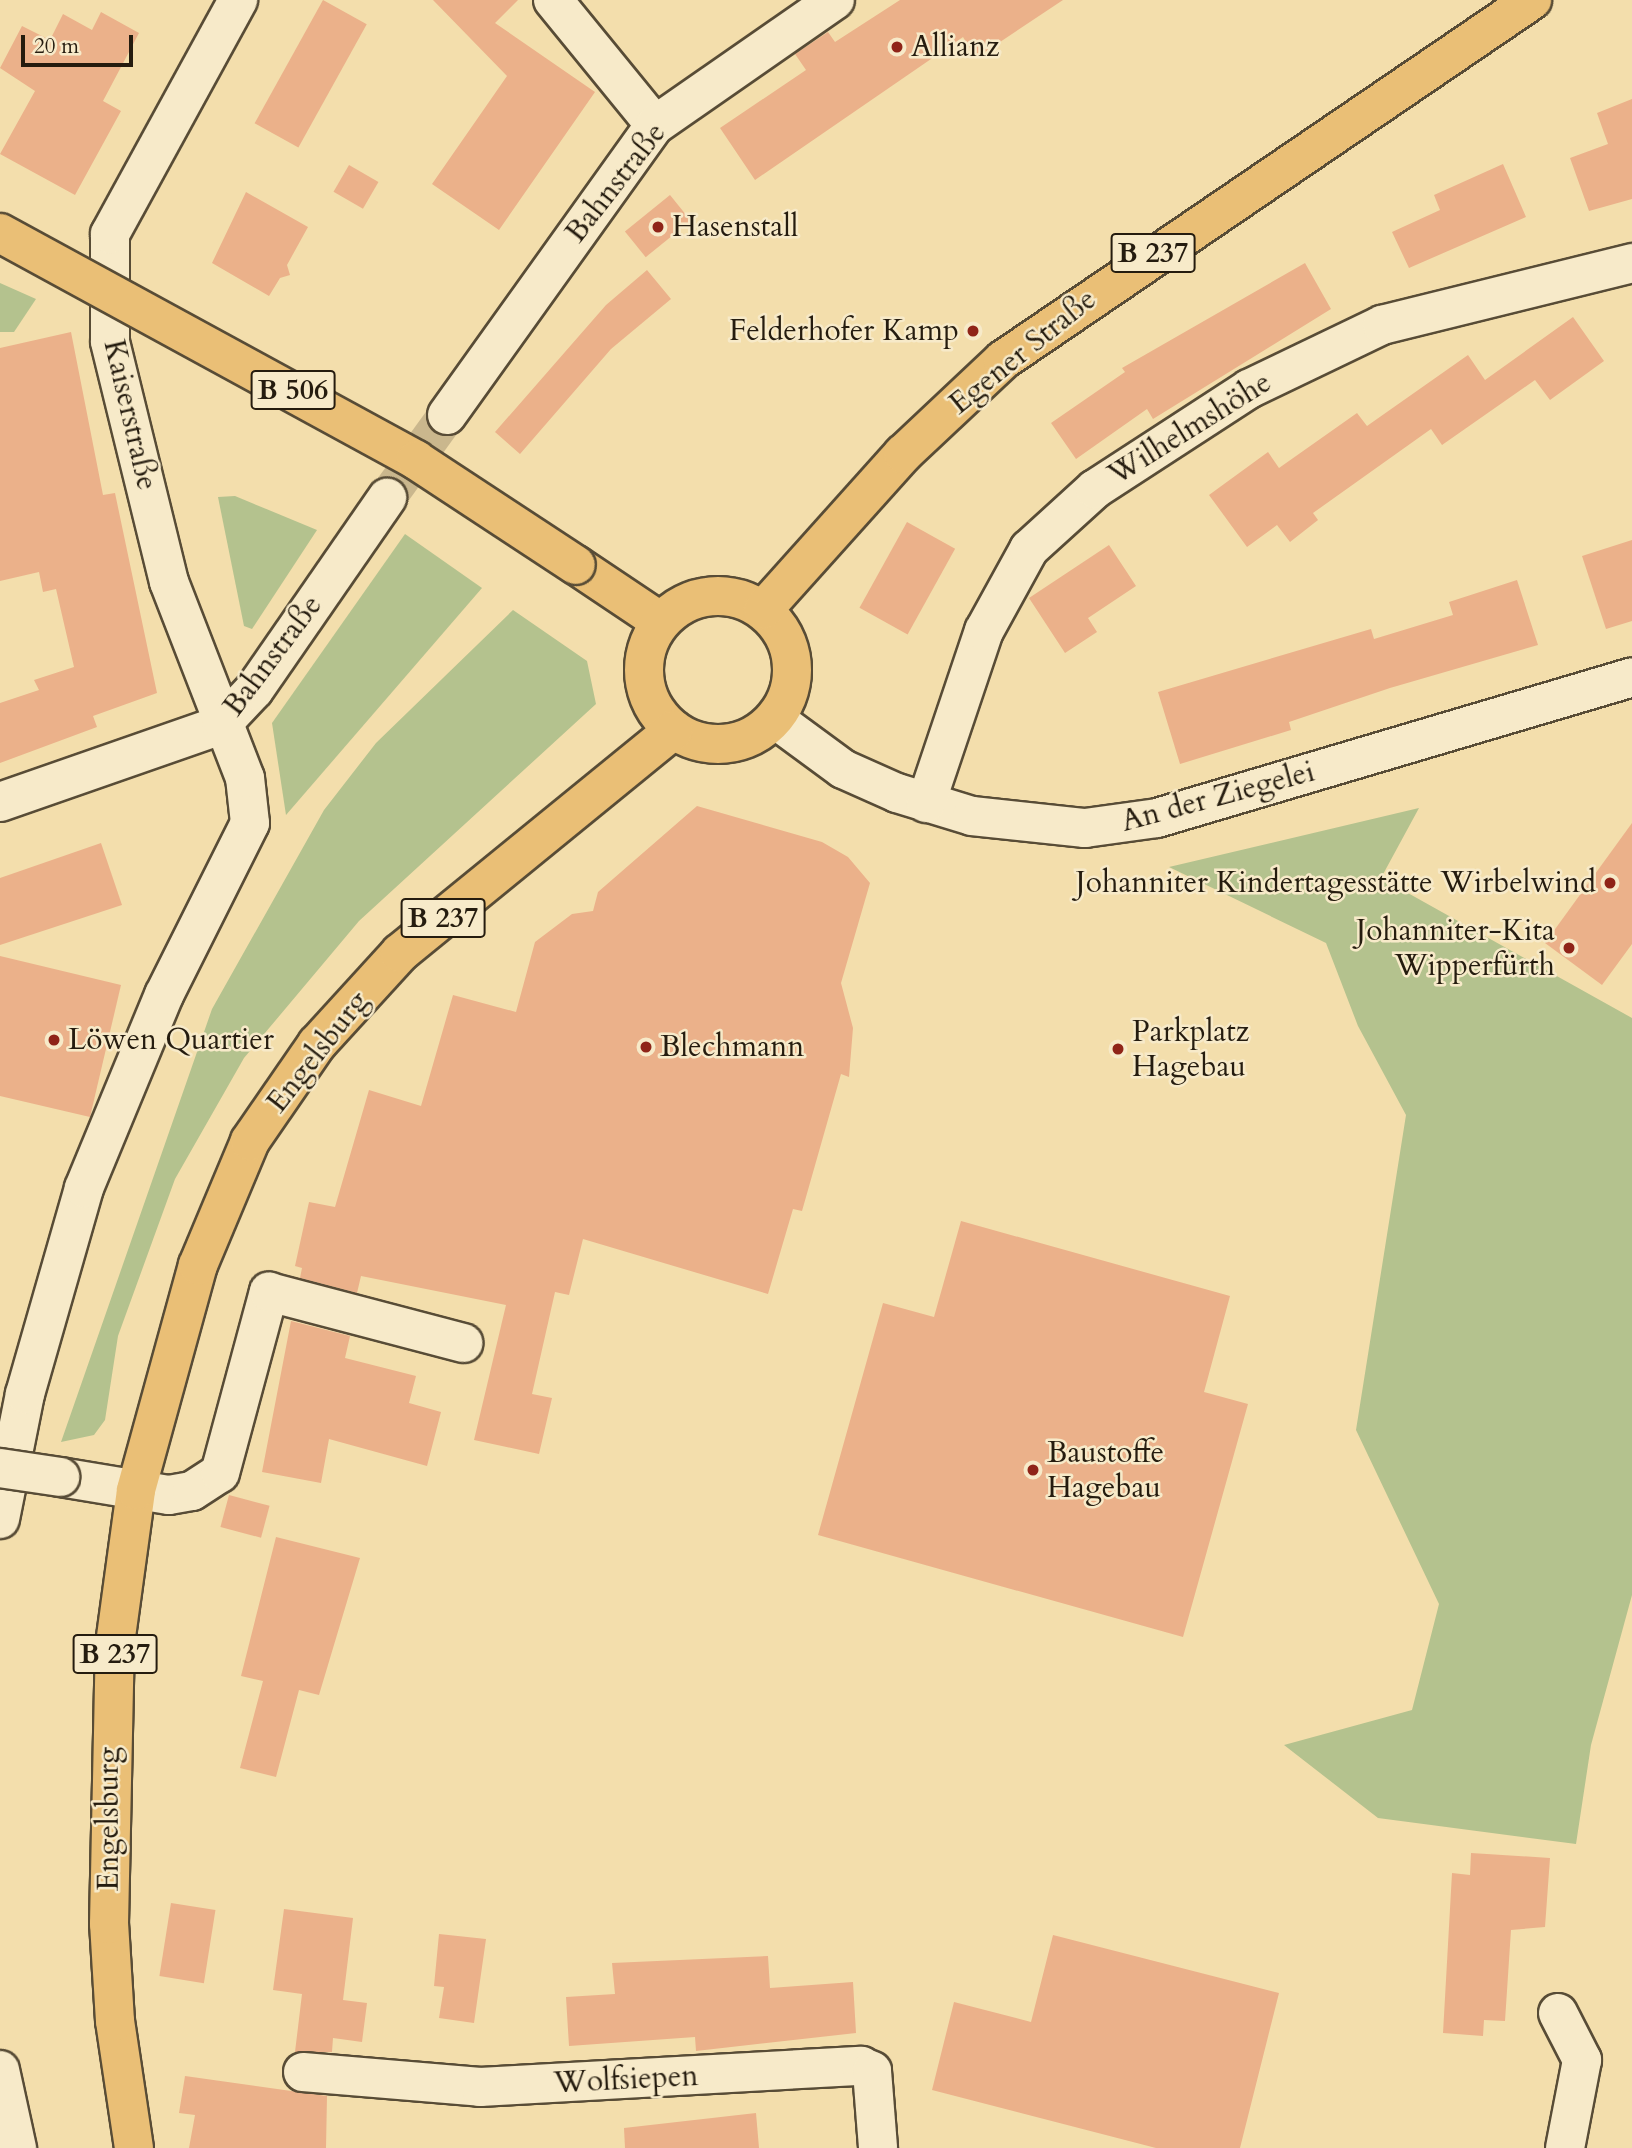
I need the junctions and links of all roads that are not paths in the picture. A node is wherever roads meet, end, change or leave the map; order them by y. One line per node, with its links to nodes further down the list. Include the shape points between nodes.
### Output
1 (238, 0): 14 (street, Kaiserstraße, via 110,234 110,341 169,582)
2 (553, 0): 5 (street)
3 (835, 0): 5 (street, Bahnstraße)
4 (1532, 0): 10 (main road, Egener Straße / B 237, via 1003,360 903,454)
5 (655, 125): 8 (street, Bahnstraße)
6 (0, 233): 11 (main road, B 506, bridge, via 416,460)
7 (1632, 263): 17 (street, Wilhelmshöhe, via 1382,325 1249,389 1095,489 1029,549 984,631)
8 (447, 415)
9 (387, 498): 14 (street, Bahnstraße, via 254,690)
10 (763, 610): 11 (main road, via 714,596 681,605); 13 (main road, via 785,636 793,670)
11 (661, 622): 15 (main road, via 647,647 645,683)
12 (1632, 677): 17 (street, An der Ziegelei, via 1122,826 1038,828)
13 (775, 719): 15 (main road, via 726,744); 17 (street, An der Ziegelei, via 843,769)
14 (221, 725): 16 (street, Bahnstraße); 21 (street, Kaiserstraße, via 245,778 250,823 164,995 84,1188 25,1394)
15 (673, 730): 20 (main road, Engelsburg / B 237, via 400,953 317,1044 232,1177 187,1298)
16 (0, 802)
17 (926, 803)
18 (463, 1343): 20 (street, via 269,1292 220,1473 192,1491)
19 (0, 1468): 20 (street, bridge)
20 (136, 1490): 26 (main road, Engelsburg / B 237, via 115,1644 106,1818 115,2021)
21 (0, 1519)
22 (1558, 2013): 28 (street, via 1582,2060)
23 (0, 2070): 25 (street)
24 (303, 2072): 27 (street, Wolfsiepen, via 480,2087 861,2066 872,2071)
25 (17, 2148)
26 (134, 2148)
27 (878, 2148)
28 (1565, 2148)

